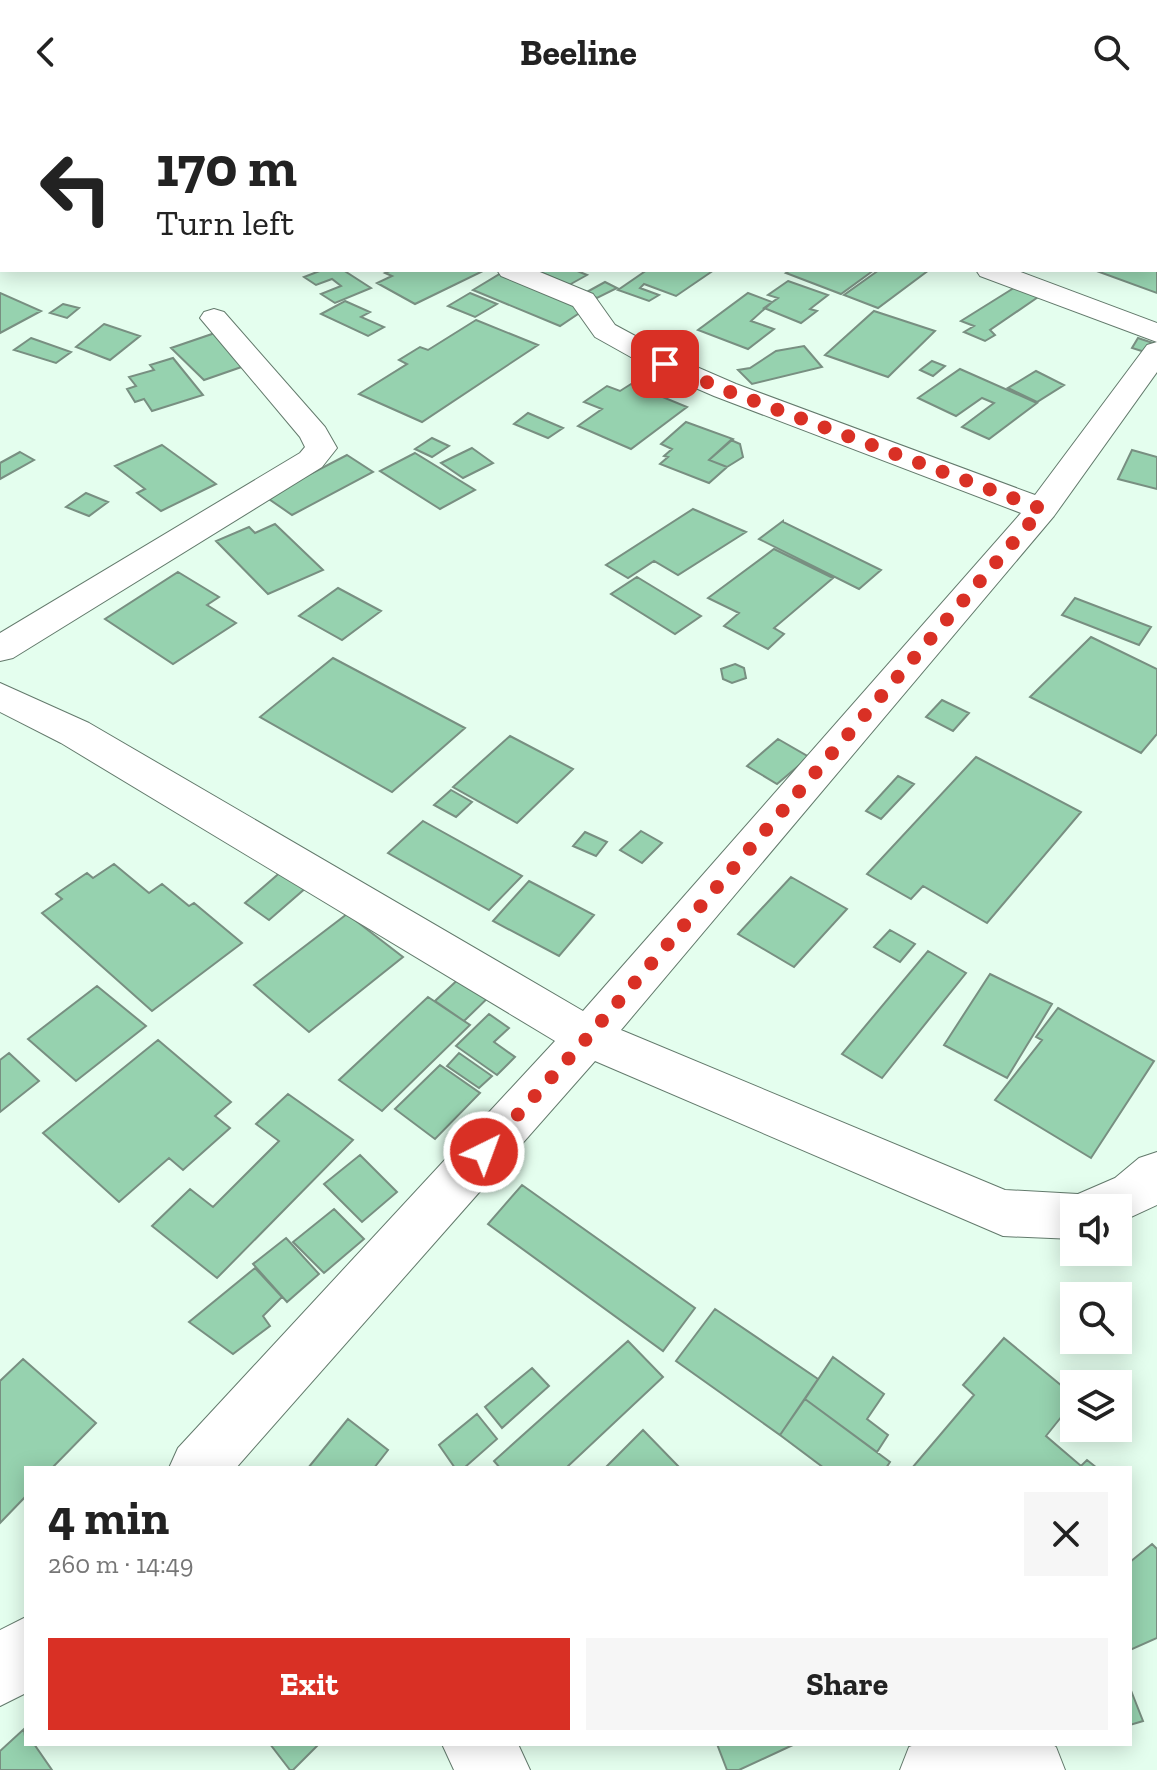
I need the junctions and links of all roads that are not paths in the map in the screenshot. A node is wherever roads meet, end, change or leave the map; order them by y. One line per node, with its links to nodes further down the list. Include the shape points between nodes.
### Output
1 (516, 272): 6 (street, via 583,300 605,331 665,364)
2 (995, 272): 4 (street)
3 (214, 318): 7 (street, via 321,448 311,460)
4 (1157, 333)
5 (1157, 351): 6 (street)
6 (1042, 509): 9 (street)
7 (0, 649)
8 (0, 696): 9 (street, via 75,733)
9 (588, 1037): 12 (street, via 1003,1213); 13 (street)
10 (1157, 1174): 11 (street)
11 (1132, 1194)
12 (1060, 1215)
13 (200, 1466)
14 (24, 1650): 15 (street)
15 (0, 1675)
16 (476, 1746): 17 (street)
17 (498, 1770)
18 (932, 1770): 19 (street, via 1003,1752)
19 (1033, 1770)

